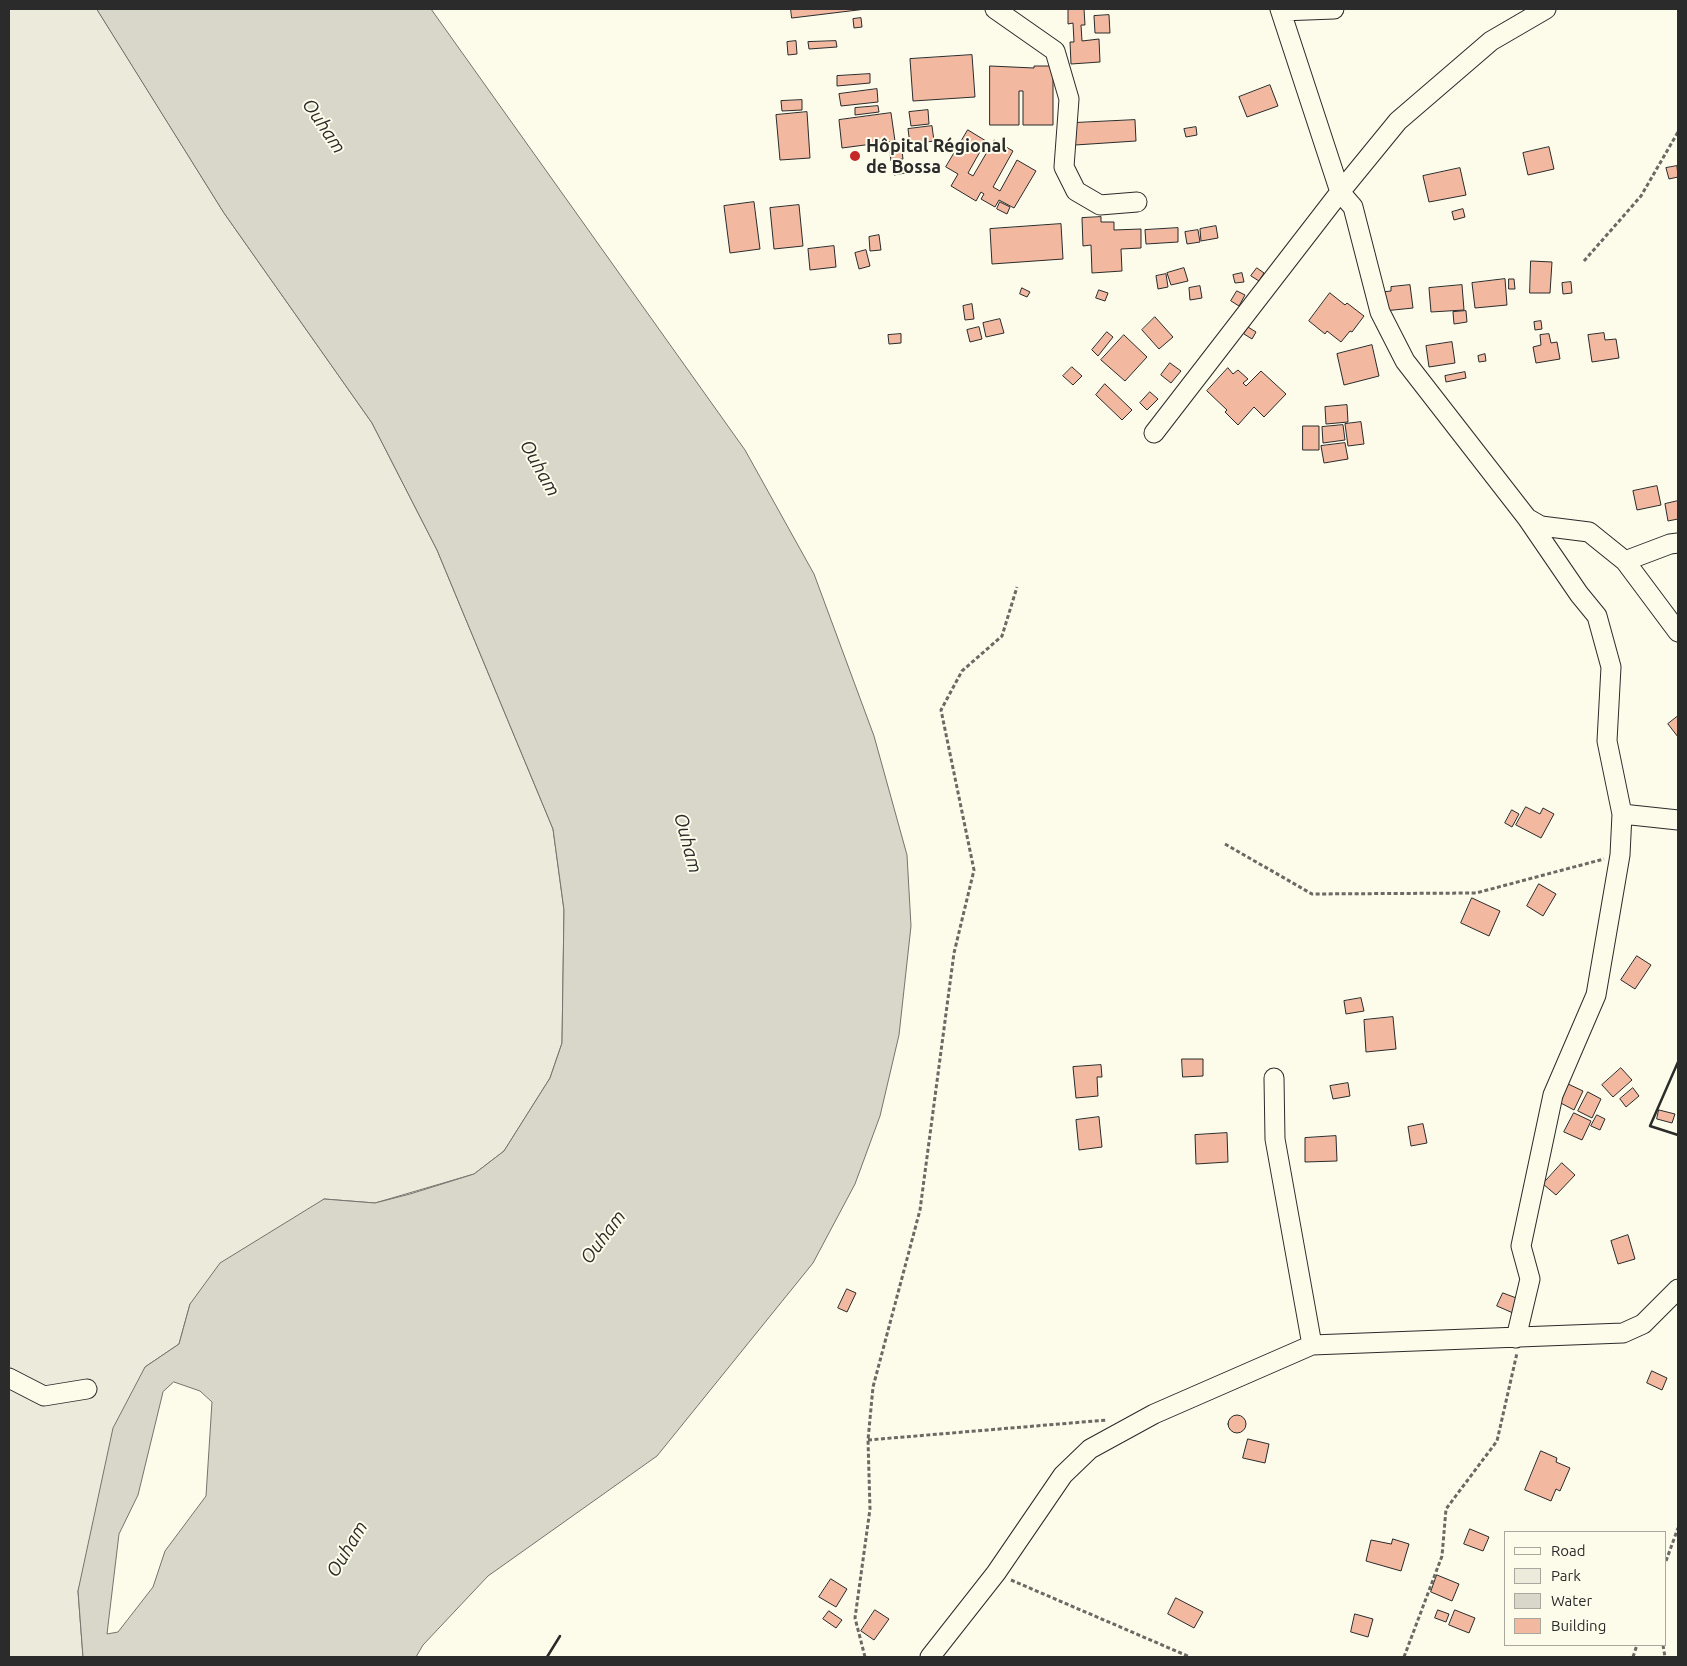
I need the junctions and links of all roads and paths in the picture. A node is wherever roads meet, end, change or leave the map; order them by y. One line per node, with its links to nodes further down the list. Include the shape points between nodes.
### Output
1 (996, 9): 7 (street, via 1056,51 1069,99 1064,166 1076,191 1100,206)
2 (1334, 9): 4 (street)
3 (1546, 9): 6 (street, via 1491,41 1398,121)
4 (1280, 10): 6 (street)
5 (1678, 132): 8 (path, via 1641,196)
6 (1340, 192): 9 (street); 10 (street, via 1353,207 1380,312 1404,361)
7 (1138, 202)
8 (1584, 261)
9 (1154, 433)
10 (1527, 518): 12 (street, via 1541,526 1589,532); 15 (street, via 1597,616 1611,668 1607,741)
11 (1678, 543): 12 (street)
12 (1625, 561): 14 (street)
13 (1017, 588): 26 (path, via 1002,636 962,671 941,710 974,870 954,953 920,1210 873,1387)
14 (1678, 632)
15 (1622, 814): 16 (street); 18 (street)
16 (1678, 820)
17 (1225, 844): 18 (path, via 1312,894 1476,893)
18 (1620, 855): 21 (street, via 1596,995 1553,1095 1520,1246 1530,1280)
19 (1274, 1078): 22 (street, via 1275,1139)
20 (1678, 1289): 21 (street, via 1643,1324 1623,1333)
21 (1516, 1338): 22 (street); 33 (path, via 1518,1351 1496,1441 1446,1509 1442,1556)
22 (1312, 1345): 29 (street, via 1154,1414 1090,1449 1063,1475)
23 (9, 1378): 24 (street, via 44,1396)
24 (87, 1388)
25 (1110, 1419): 26 (path)
26 (868, 1440): 30 (path, via 870,1509 855,1618)
27 (1678, 1528): 28 (path)
28 (1667, 1558)
29 (996, 1573): 31 (street); 32 (path)
30 (865, 1657)
31 (930, 1657)
32 (1190, 1657)
33 (1404, 1657)

